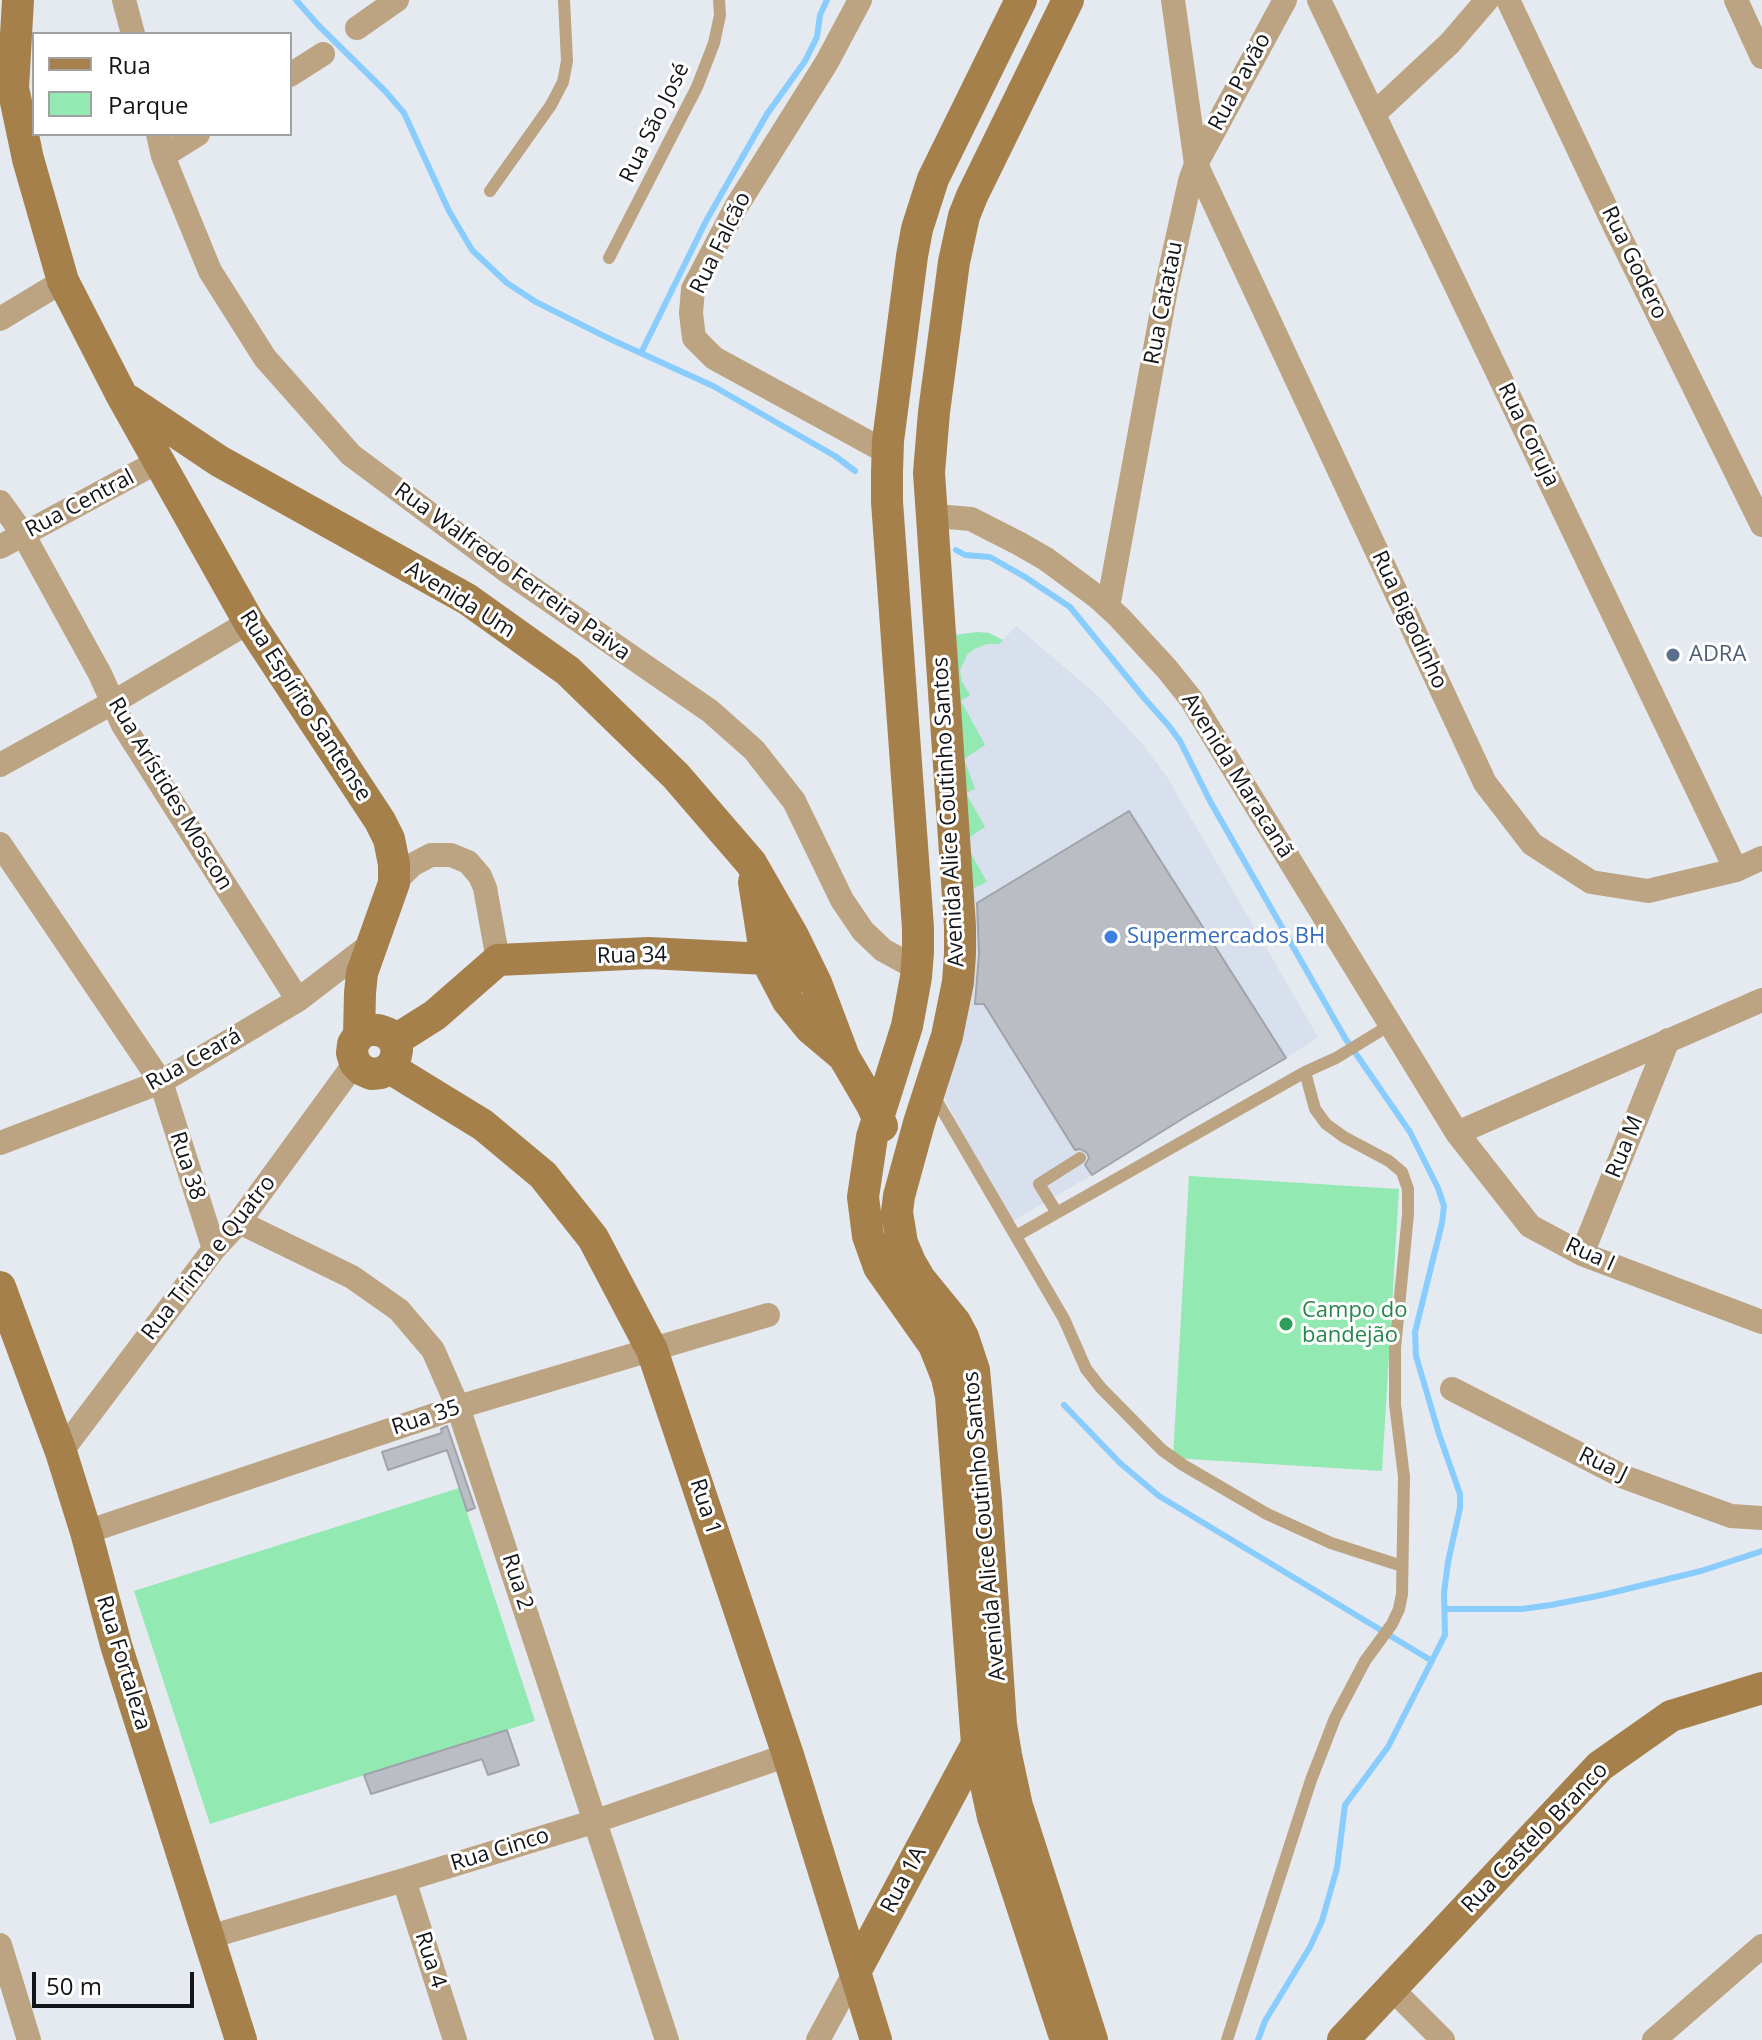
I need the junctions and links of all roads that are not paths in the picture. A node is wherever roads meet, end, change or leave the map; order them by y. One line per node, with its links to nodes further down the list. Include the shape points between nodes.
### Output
1 (18, 0): 20 (street, Rua Espírito Santense)
2 (124, 0): 16 (street)
3 (397, 0): 15 (street)
4 (564, 0): 25 (lane, via 563,82)
5 (719, 0): 26 (lane, Rua São José, via 714,43 697,87)
6 (860, 0): 30 (street, Rua Falcão, via 736,207 693,289 691,313 694,338 714,358)
7 (1021, 0): 30 (street, Avenida Alice Coutinho Santos, via 924,204 912,256)
8 (1068, 0): 33 (street, Avenida Alice Coutinho Santos, via 961,227 930,444)
9 (1173, 0): 24 (street, Rua Catatau)
10 (1285, 0): 24 (street, Rua Pavão)
11 (1319, 0): 21 (street, Rua Coruja)
12 (1487, 0): 21 (street)
13 (1508, 0): 34 (street, Rua Godero)
14 (1736, 0): 18 (street)
15 (357, 28)
16 (132, 32)
17 (323, 54): 19 (street)
18 (1762, 57)
19 (292, 74)
20 (7, 92): 27 (street, Rua Espírito Santense)
21 (1374, 114): 44 (street, Rua Coruja)
22 (191, 136): 23 (street)
23 (161, 145): 49 (street, Rua Walfredo Ferreira Paiva, via 210,271 265,358 351,455 710,711 754,750 794,801 842,900 863,931 883,950)
24 (1196, 164): 37 (street, Rua Catatau, via 1166,289); 44 (street, Rua Bigodinho, via 1485,783 1532,844 1591,882 1648,891)
25 (490, 191)
26 (609, 258)
27 (63, 281): 28 (street); 29 (street, Rua Espírito Santense)
28 (0, 319)
29 (122, 396): 31 (street, Rua Espírito Santense); 43 (street, Avenida Um, via 219,461 467,599 568,671 676,776)
30 (888, 453): 49 (street, Avenida Alice Coutinho Santos, via 887,502 918,928)
31 (159, 461): 35 (street, Rua Central); 38 (street, Rua Espírito Santense)
32 (0, 502): 35 (street, Rua Arístides Moscon)
33 (931, 519): 37 (street, Avenida Maracanã, via 971,519 993,529 1046,559); 60 (street, Avenida Alice Coutinho Santos, via 960,926 958,982)
34 (1762, 525)
35 (23, 534): 36 (street, Rua Central); 39 (street, Rua Arístides Moscon)
36 (0, 547)
37 (1108, 607): 53 (street, Avenida Maracanã, via 1191,699)
38 (249, 622): 39 (street); 45 (street, Rua Espírito Santense, via 380,821 389,839)
39 (112, 703): 40 (street); 51 (street, Rua Arístides Moscon)
40 (0, 765)
41 (0, 844): 59 (street)
42 (1762, 858): 44 (street, Rua Bigodinho)
43 (751, 863): 47 (street, Avenida Um); 50 (street, Avenida Um)
44 (1736, 870)
45 (394, 883): 46 (street, Rua Espírito Santense); 48 (street, via 431,855 468,862 485,888)
46 (371, 944): 51 (street, Rua Ceará); 55 (street, Rua Espírito Santense, via 362,973)
47 (766, 959): 48 (street, Rua 34, via 649,953); 50 (street, Rua 34, via 788,964); 57 (street, Avenida Um, via 788,1001)
48 (498, 960): 56 (street)
49 (916, 968): 61 (street, Avenida Alice Coutinho Santos, via 907,1026)
50 (816, 983): 57 (street, Avenida Um)
51 (298, 1000): 59 (street, Rua Ceará)
52 (1762, 1000): 54 (street)
53 (1380, 1031): 58 (lane); 62 (street, Avenida Maracanã)
54 (1668, 1040): 62 (street); 70 (street, Rua M)
55 (357, 1049): 56 (street, via 362,1070 371,1074 381,1073); 67 (street, Rua Trinta e Quatro)
56 (392, 1055): 75 (street, Rua 1, via 543,1175 593,1238)
57 (844, 1057): 61 (street, Avenida Um)
58 (1305, 1072): 66 (lane); 81 (lane, via 1315,1109 1326,1124 1389,1161 1402,1172 1408,1189 1395,1348 1404,1477)
59 (161, 1082): 63 (street, Rua Ceará); 69 (street, Rua 38)
60 (931, 1089): 65 (street, Avenida Alice Coutinho Santos); 68 (lane)
61 (878, 1117): 65 (street, Avenida Um, via 892,1160); 83 (street, Avenida Alice Coutinho Santos, via 865,1176 865,1219 879,1267 934,1345 951,1396)
62 (1457, 1133): 70 (street, Rua I, via 1530,1226)
63 (0, 1143)
64 (1080, 1158): 66 (lane, via 1039,1184)
65 (897, 1212): 83 (street, Avenida Alice Coutinho Santos, via 910,1262 955,1322 974,1370 986,1501)
66 (1057, 1213): 68 (lane)
67 (239, 1222): 69 (street, Rua Trinta e Quatro); 77 (street, Rua 2, via 352,1277 399,1310 433,1350)
68 (1016, 1236): 81 (lane, via 1086,1369 1162,1450 1267,1514 1331,1543)
69 (214, 1249): 78 (street, Rua Trinta e Quatro)
70 (1582, 1254): 73 (street, Rua I)
71 (0, 1287): 74 (street, Rua Fortaleza)
72 (768, 1315): 75 (street, Rua 35)
73 (1762, 1322)
74 (10, 1346): 78 (street, Rua Fortaleza)
75 (652, 1350): 77 (street, Rua 35); 84 (street, Rua 1)
76 (1452, 1389): 79 (street, Rua J, via 1624,1477 1731,1516)
77 (458, 1407): 80 (street, Rua 35); 85 (street, Rua 2)
78 (61, 1452): 80 (street, Rua Fortaleza)
79 (1762, 1518)
80 (86, 1532): 87 (street, Rua Fortaleza, via 116,1645)
81 (1402, 1566): 100 (lane, via 1396,1615 1335,1718)
82 (1762, 1688): 91 (street, Rua Castelo Branco, via 1671,1716 1600,1766)
83 (990, 1743): 90 (street, Rua 1A); 98 (street, Avenida Alice Coutinho Santos, via 993,1817); 99 (street, Avenida Alice Coutinho Santos, via 1017,1806)
84 (788, 1755): 85 (street, Rua Cinco); 90 (street, Rua 1)
85 (596, 1821): 86 (street, Rua Cinco); 95 (street, Rua 2)
86 (404, 1880): 87 (street, Rua Cinco); 94 (street, Rua 4)
87 (209, 1937): 93 (street, Rua Fortaleza)
88 (0, 1945): 92 (street)
89 (1762, 1946): 103 (street)
90 (855, 1972): 96 (street, Rua 1A); 97 (street, Rua 1)
91 (1392, 1989): 101 (street, Rua Castelo Branco); 102 (street)
92 (29, 2040)
93 (241, 2040)
94 (455, 2040)
95 (667, 2040)
96 (818, 2040)
97 (876, 2040)
98 (1066, 2040)
99 (1092, 2040)
100 (1227, 2040)
101 (1343, 2040)
102 (1443, 2040)
103 (1654, 2040)

